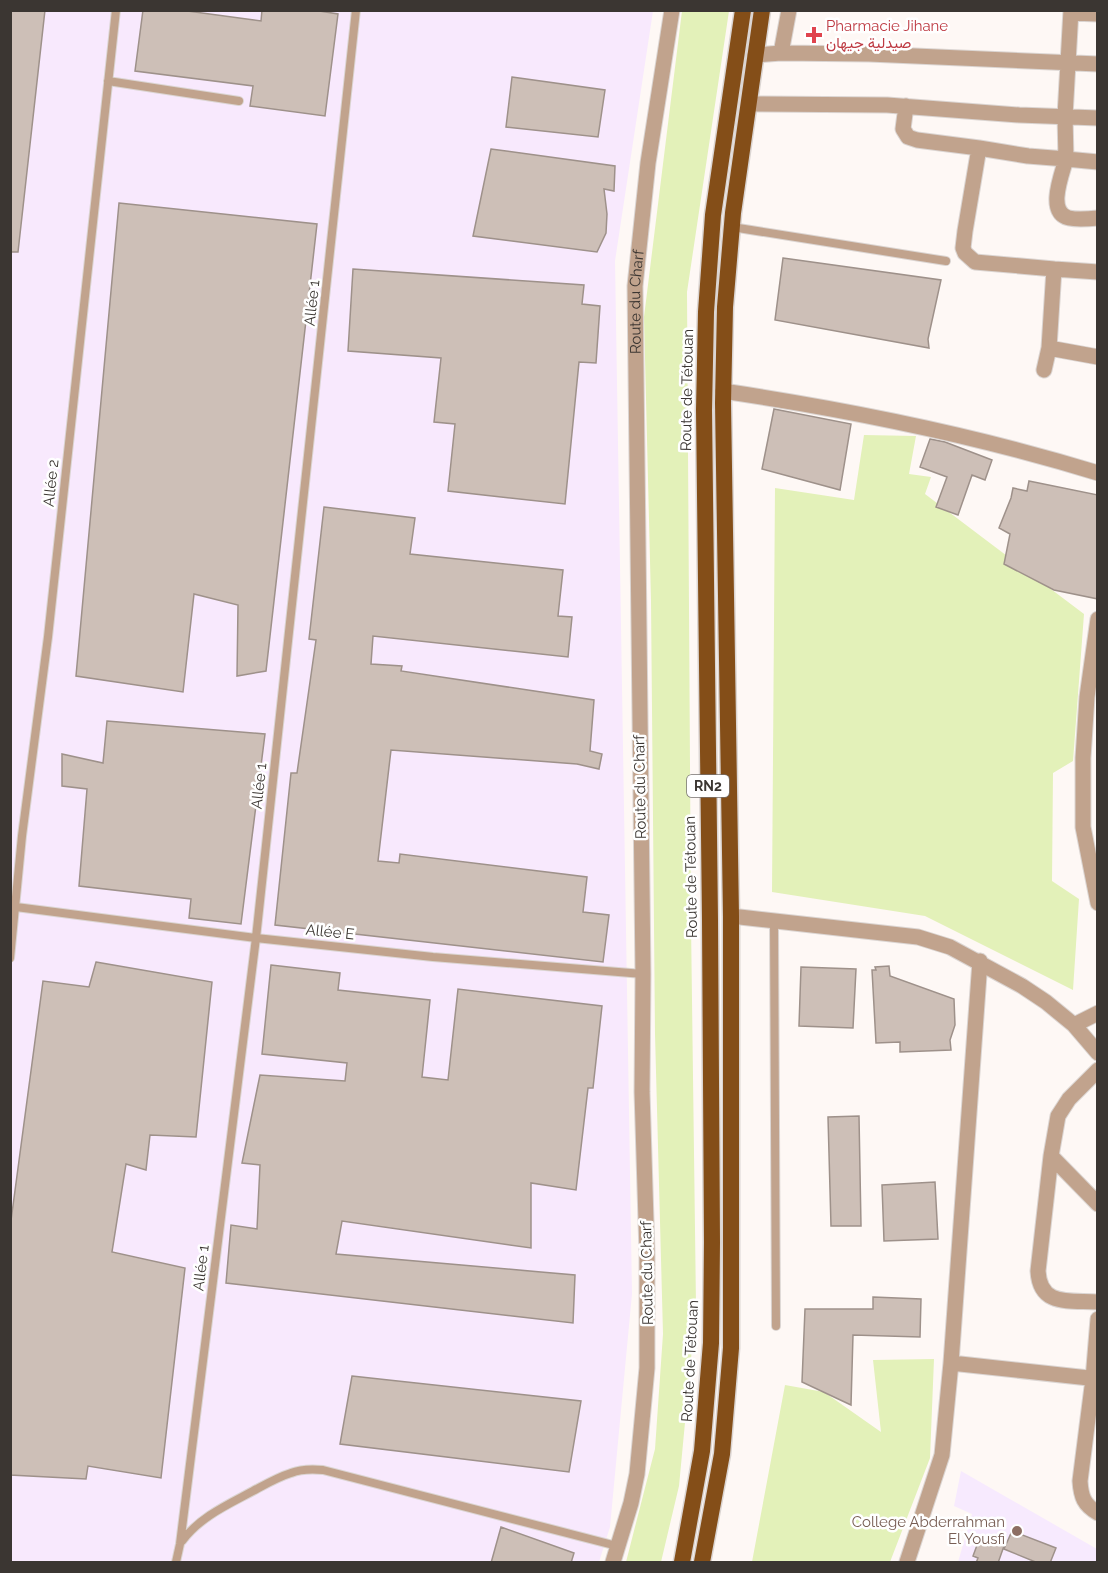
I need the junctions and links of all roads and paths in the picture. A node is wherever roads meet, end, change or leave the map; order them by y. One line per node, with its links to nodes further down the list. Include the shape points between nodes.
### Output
1 (116, 10): 13 (lane, Allée 2)
2 (356, 10): 38 (lane, Allée 1)
3 (672, 10): 41 (street, Route du Charf, via 648,163 635,286)
4 (743, 10): 58 (highway, Route de Tétouan / RN2, via 713,215 706,312 711,1343 702,1451)
5 (762, 10): 10 (highway, RN2)
6 (789, 10): 9 (street)
7 (1071, 12): 8 (street); 11 (street)
8 (1098, 14)
9 (781, 53): 10 (street); 11 (street)
10 (755, 55): 15 (highway, RN2)
11 (1068, 63): 12 (street); 17 (street)
12 (1098, 64)
13 (108, 81): 14 (lane); 35 (lane, Allée 2)
14 (239, 101)
15 (748, 104): 16 (street); 23 (highway, RN2)
16 (906, 106): 17 (street); 19 (street, via 903,129 908,137)
17 (1065, 116): 18 (street); 20 (street)
18 (1098, 118)
19 (978, 148): 20 (street); 25 (street, via 965,253 975,262)
20 (1066, 159): 21 (street); 22 (street, via 1056,200 1059,210 1067,218)
21 (1098, 162)
22 (1098, 219)
23 (732, 227): 24 (lane); 30 (highway, RN2)
24 (946, 261)
25 (1054, 269): 26 (street); 27 (street)
26 (1098, 272)
27 (1048, 348): 28 (street); 29 (street)
28 (1098, 357)
29 (1044, 370)
30 (723, 391): 31 (street, via 928,427); 36 (highway, RN2)
31 (1098, 473)
32 (1098, 619): 33 (street, via 1083,758 1083,827)
33 (1094, 864): 34 (street)
34 (1098, 903)
35 (16, 907): 38 (lane, Allée E); 39 (lane, Allée 2)
36 (731, 916): 37 (street); 59 (highway, RN2, via 731,1348 722,1454)
37 (774, 921): 40 (street, via 918,937); 50 (lane)
38 (256, 938): 41 (lane, Allée E); 54 (lane, Allée 1)
39 (10, 958)
40 (980, 962): 43 (street, via 1022,986); 51 (street)
41 (643, 974): 55 (street, Route du Charf, via 647,1368 637,1474)
42 (1098, 1013): 43 (street)
43 (1074, 1025): 44 (street)
44 (1098, 1053)
45 (1098, 1070): 46 (street, via 1058,1116)
46 (1051, 1156): 47 (street); 48 (street, via 1038,1283 1046,1295 1055,1299)
47 (1098, 1204)
48 (1098, 1302)
49 (1098, 1319): 52 (street)
50 (776, 1326)
51 (951, 1363): 52 (street); 60 (street, via 942,1455)
52 (1095, 1379): 53 (street, via 1080,1488 1084,1503)
53 (1098, 1513)
54 (180, 1544): 55 (lane, via 213,1513 292,1472 312,1469); 56 (lane, Allée 1)
55 (617, 1546): 57 (street, Route du Charf)
56 (176, 1563)
57 (613, 1563)
58 (682, 1563)
59 (702, 1563)
60 (908, 1563)

